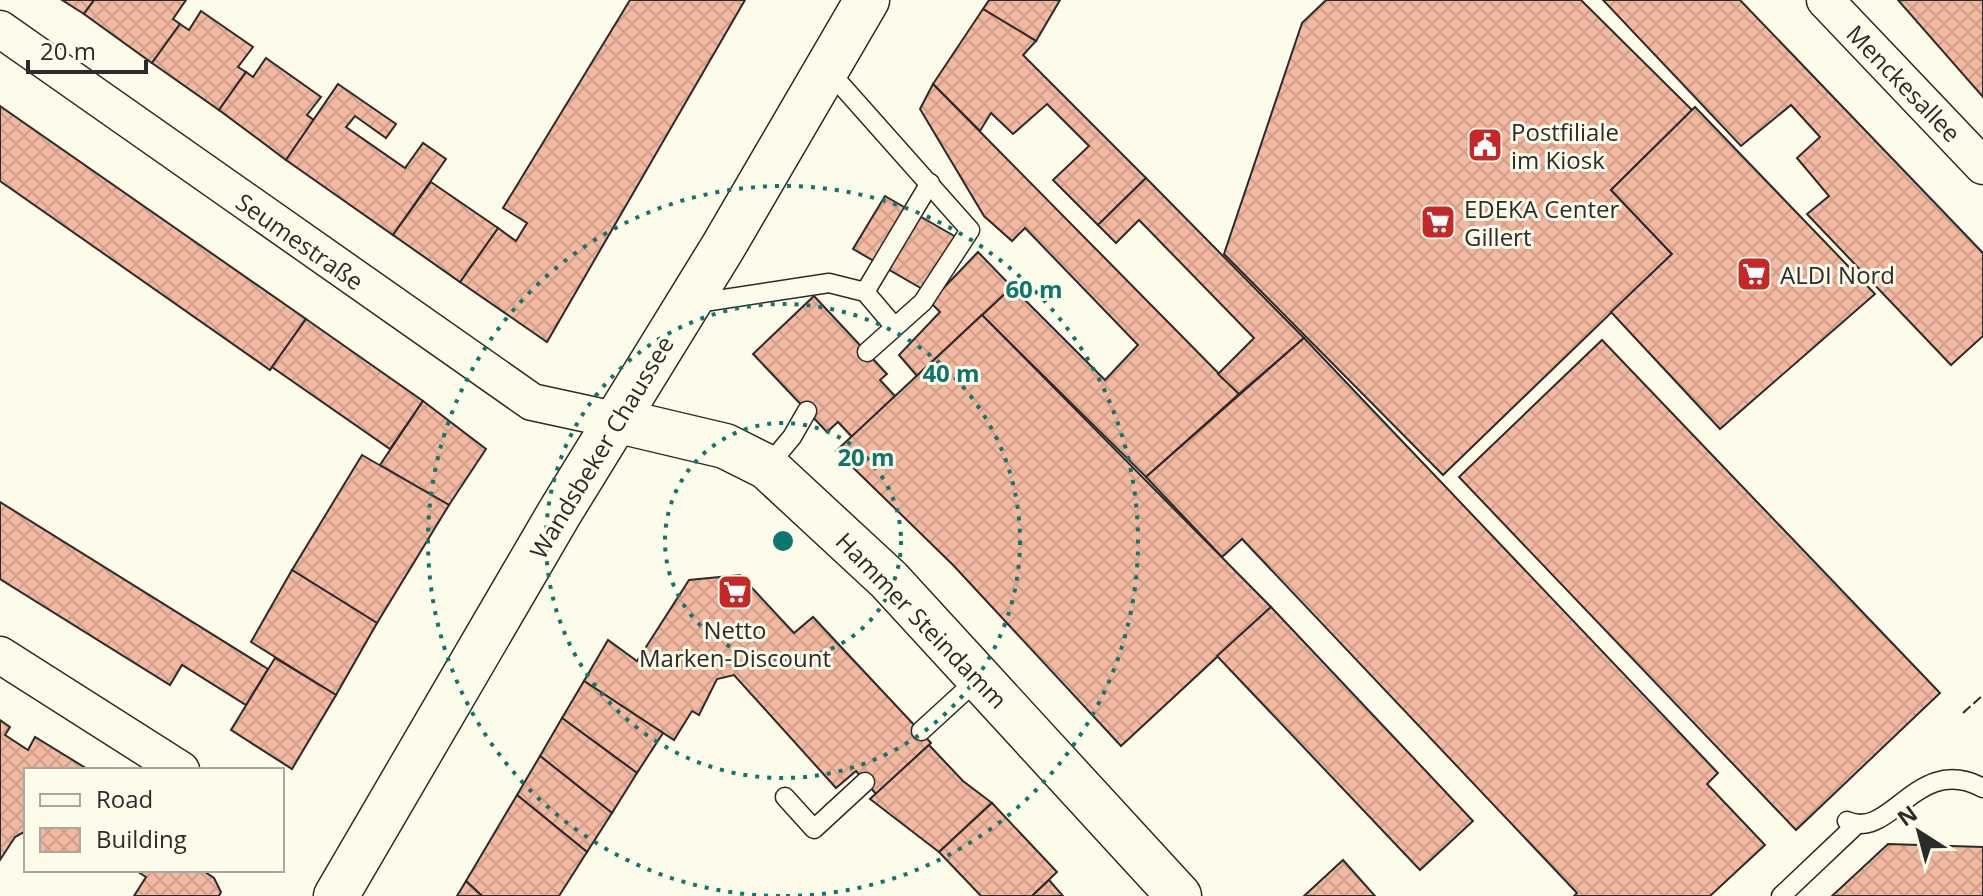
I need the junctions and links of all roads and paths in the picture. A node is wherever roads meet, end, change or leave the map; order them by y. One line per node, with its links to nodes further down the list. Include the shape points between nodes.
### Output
1 (867, 0): 4 (main road, Wandsbeker Chaussee)
2 (1825, 0): 5 (street, Menckesallee)
3 (0, 29): 12 (street, Seumestraße, via 532,402)
4 (827, 69): 6 (lane); 8 (main road, Wandsbeker Chaussee)
5 (1983, 166)
6 (930, 183): 7 (lane); 9 (lane, via 970,230 923,302)
7 (865, 292): 8 (lane, via 829,283); 9 (lane)
8 (686, 305): 12 (main road, Wandsbeker Chaussee)
9 (894, 326): 10 (lane)
10 (867, 352)
11 (807, 411): 13 (lane)
12 (615, 420): 13 (main road, Hammer Steindamm, via 725,446); 21 (main road, Wandsbeker Chaussee)
13 (767, 467): 15 (main road, Hammer Steindamm, via 889,580)
14 (0, 655): 17 (street)
15 (980, 677): 16 (lane); 22 (main road, Hammer Steindamm)
16 (921, 731)
17 (178, 768)
18 (865, 782): 20 (lane, via 814,829)
19 (1983, 788): 23 (lane, via 1963,781 1936,782 1905,797 1872,824 1852,823)
20 (785, 797)
21 (336, 896)
22 (1179, 896)
23 (1781, 896)

